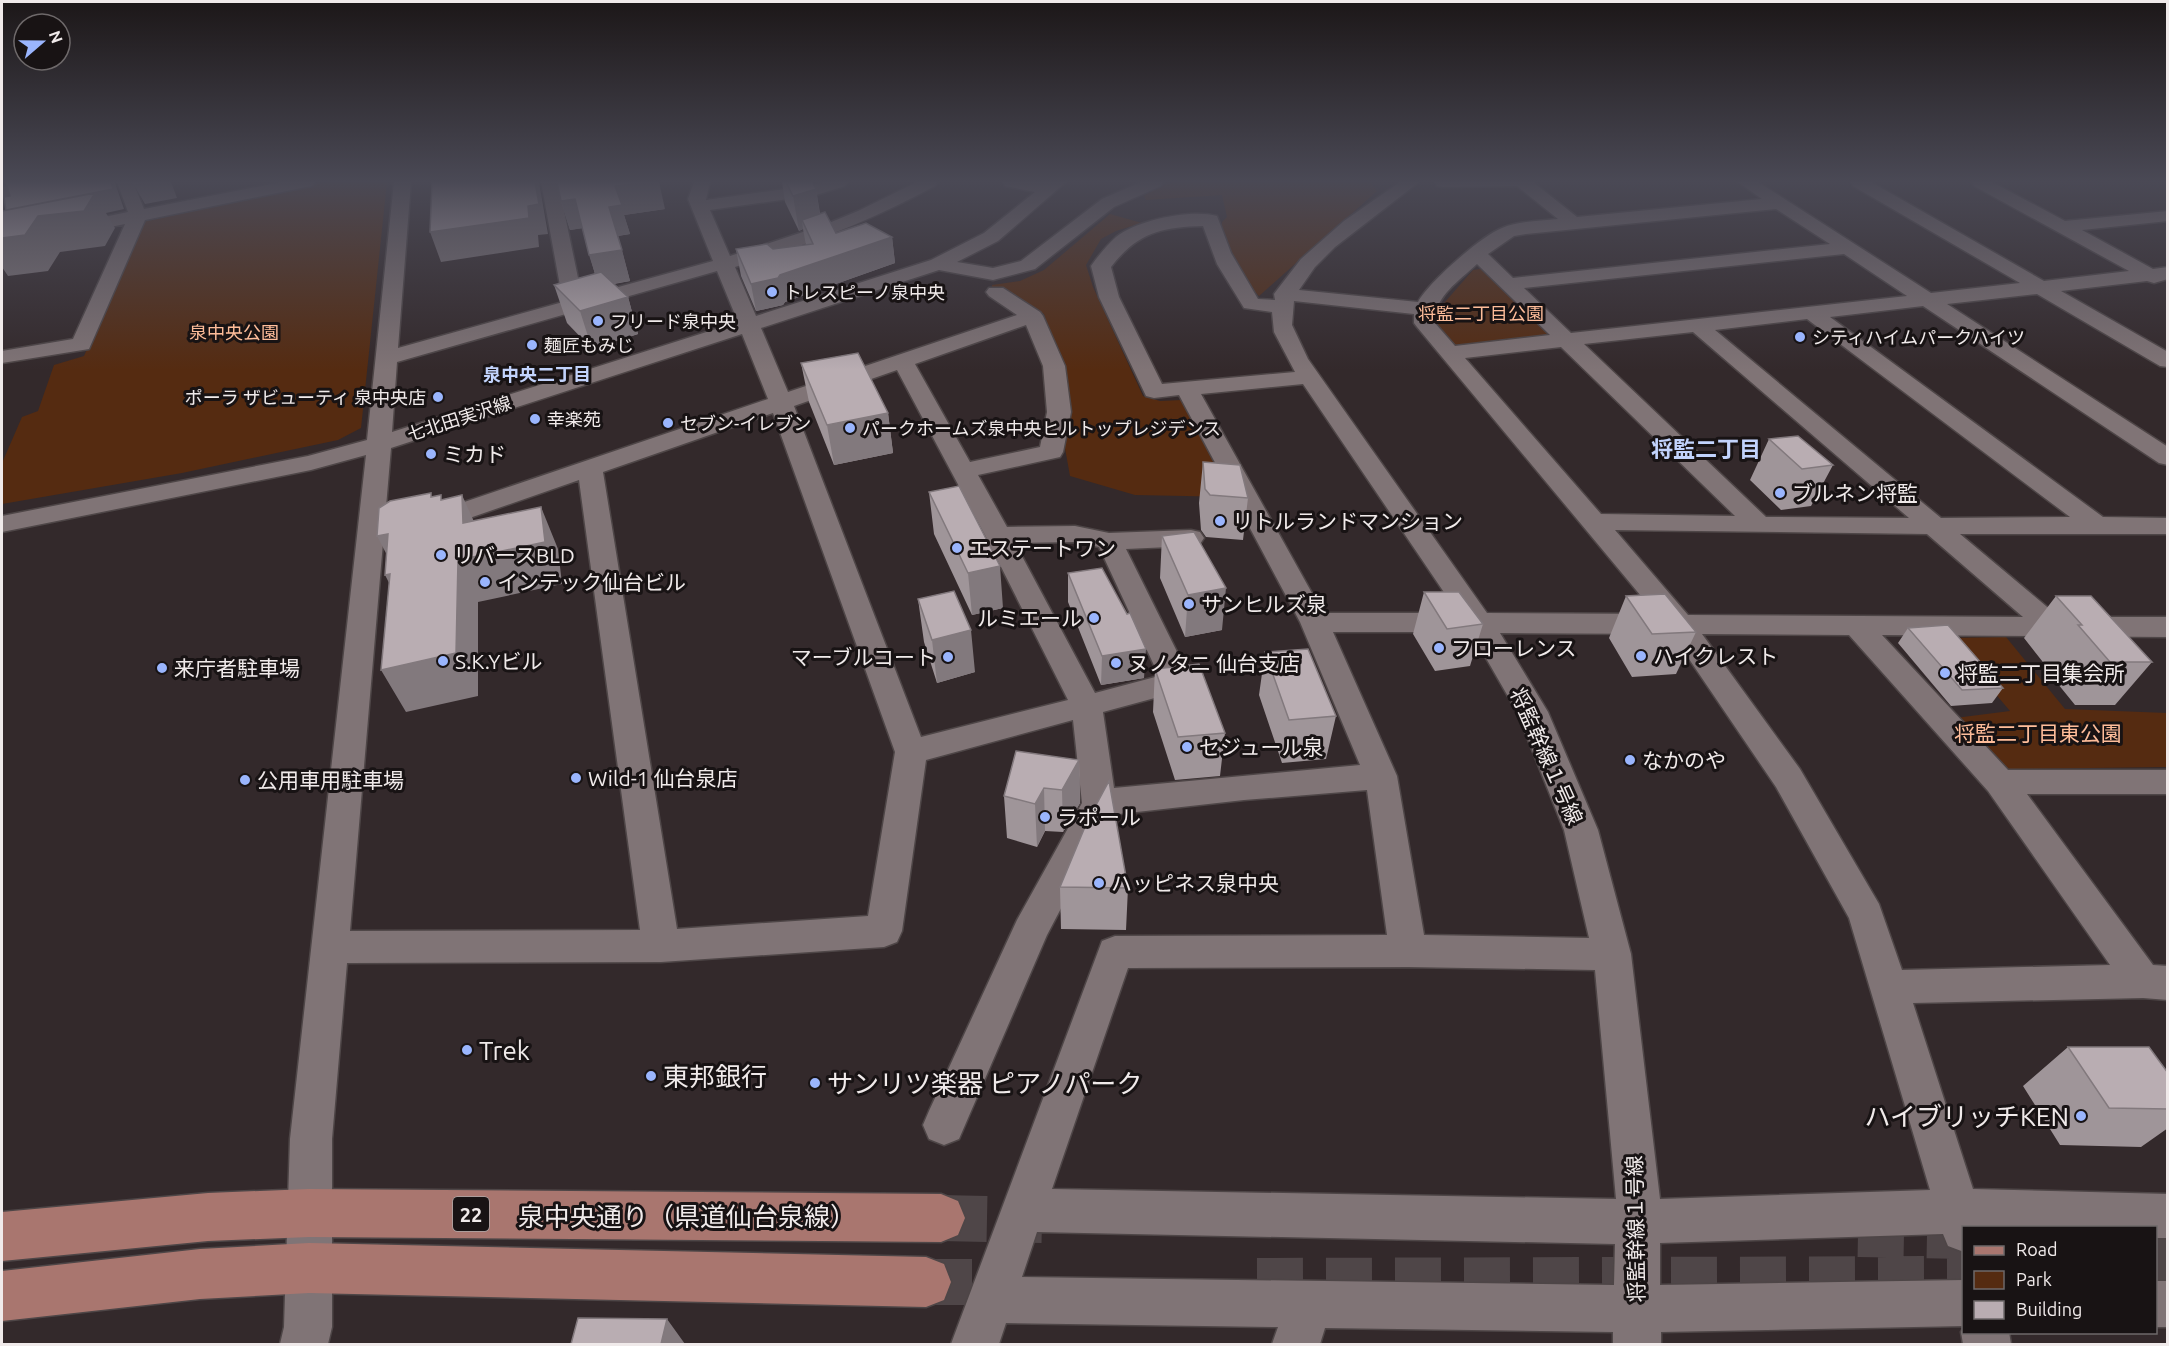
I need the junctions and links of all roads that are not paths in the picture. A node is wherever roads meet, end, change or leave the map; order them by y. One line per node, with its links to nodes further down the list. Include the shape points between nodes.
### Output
1 (125, 245): 33 (street, via 81,345)
2 (396, 245): 34 (street)
3 (562, 245): 25 (street)
4 (716, 245): 17 (street)
5 (785, 245): 17 (street)
6 (976, 245): 18 (street, 七北田実沢線)
7 (1054, 245): 18 (street, via 1028,265 993,274)
8 (1120, 245): 38 (street, via 1101,266 1109,297 1154,391)
9 (1218, 245): 24 (street, via 1251,304)
10 (1327, 245): 24 (street, via 1302,268)
11 (1487, 245): 16 (street)
12 (1844, 245): 15 (street)
13 (1968, 245): 21 (street)
14 (2098, 245): 19 (street)
15 (1849, 248): 20 (street); 23 (street)
16 (1477, 254): 20 (street); 26 (street, via 1432,295)
17 (724, 264): 25 (street); 29 (street)
18 (938, 264): 29 (street, 七北田実沢線)
19 (2162, 277): 21 (street)
20 (1509, 284): 31 (street)
21 (2041, 287): 23 (street); 36 (street)
22 (996, 292): 28 (street)
23 (1928, 300): 27 (street); 41 (street)
24 (1284, 301): 26 (street); 37 (street, 将監幹線１号線, via 1282,323)
25 (574, 306): 34 (street)
26 (1425, 309): 32 (street, via 1424,323)
27 (1812, 313): 30 (street); 45 (street)
28 (1033, 316): 35 (street); 43 (street, via 1054,366 1059,412 1052,452)
29 (750, 325): 39 (street); 40 (street, 七北田実沢線)
30 (1698, 326): 31 (street); 48 (street)
31 (1568, 340): 32 (street); 47 (street)
32 (1450, 353): 44 (street)
33 (2, 357)
34 (386, 358): 40 (street)
35 (902, 360): 39 (street); 43 (street)
36 (2168, 361)
37 (1309, 378): 38 (street); 55 (street, 将監幹線１号線)
38 (1187, 389): 54 (street)
39 (781, 402): 42 (street); 61 (street)
40 (379, 444): 46 (street, 七北田実沢線, via 311,463); 51 (street)
41 (2168, 458)
42 (590, 467): 51 (street); 66 (street)
43 (963, 471): 50 (street)
44 (1592, 522): 47 (street); 57 (street)
45 (2095, 523): 48 (street); 49 (street)
46 (2, 524)
47 (1759, 525): 48 (street)
48 (1935, 526): 56 (street)
49 (2168, 526)
50 (998, 535): 53 (street, via 1075,534); 60 (street)
51 (390, 536): 67 (street)
52 (1191, 538): 53 (street)
53 (1109, 541): 60 (street, via 1177,682)
54 (1314, 622): 55 (street); 62 (street)
55 (1480, 624): 57 (street); 69 (street, 将監幹線１号線, via 1532,712 1581,830)
56 (2051, 625): 58 (street); 59 (street)
57 (1681, 626): 58 (street); 71 (street, via 1788,778 1866,915)
58 (1857, 626): 63 (street)
59 (2168, 627)
60 (1087, 707): 61 (street); 65 (street)
61 (911, 752): 66 (street, via 884,931)
62 (1381, 776): 65 (street); 68 (street)
63 (2000, 782): 64 (street); 70 (street, via 2046,849)
64 (2168, 782)
65 (1099, 803): 72 (street, via 1030,931)
66 (661, 946): 67 (street)
67 (328, 947): 74 (street, via 311,1139)
68 (1408, 951): 69 (street); 73 (street, via 1114,952)
69 (1612, 954): 78 (street, 将監幹線１号線, via 1638,1191)
70 (2155, 982): 71 (street)
71 (1889, 987): 77 (street)
72 (944, 1125)
73 (1022, 1210): 78 (street); 83 (street)
74 (309, 1213): 76 (main road, 泉中央通り（県道仙台泉線） / 22); 79 (main road, 泉中央通り（県道仙台泉線） / 22, via 208,1217); 80 (street)
75 (2168, 1216): 77 (street)
76 (942, 1218)
77 (1961, 1221): 78 (street)
78 (1637, 1222): 86 (street, 将監幹線１号線)
79 (2, 1237)
80 (309, 1268): 81 (main road); 82 (main road, via 200,1274); 87 (street)
81 (926, 1282)
82 (2, 1296)
83 (993, 1300): 85 (street); 88 (street)
84 (1962, 1303): 86 (street)
85 (1302, 1325): 86 (street)
86 (1637, 1327)
87 (304, 1344)
88 (975, 1344)

